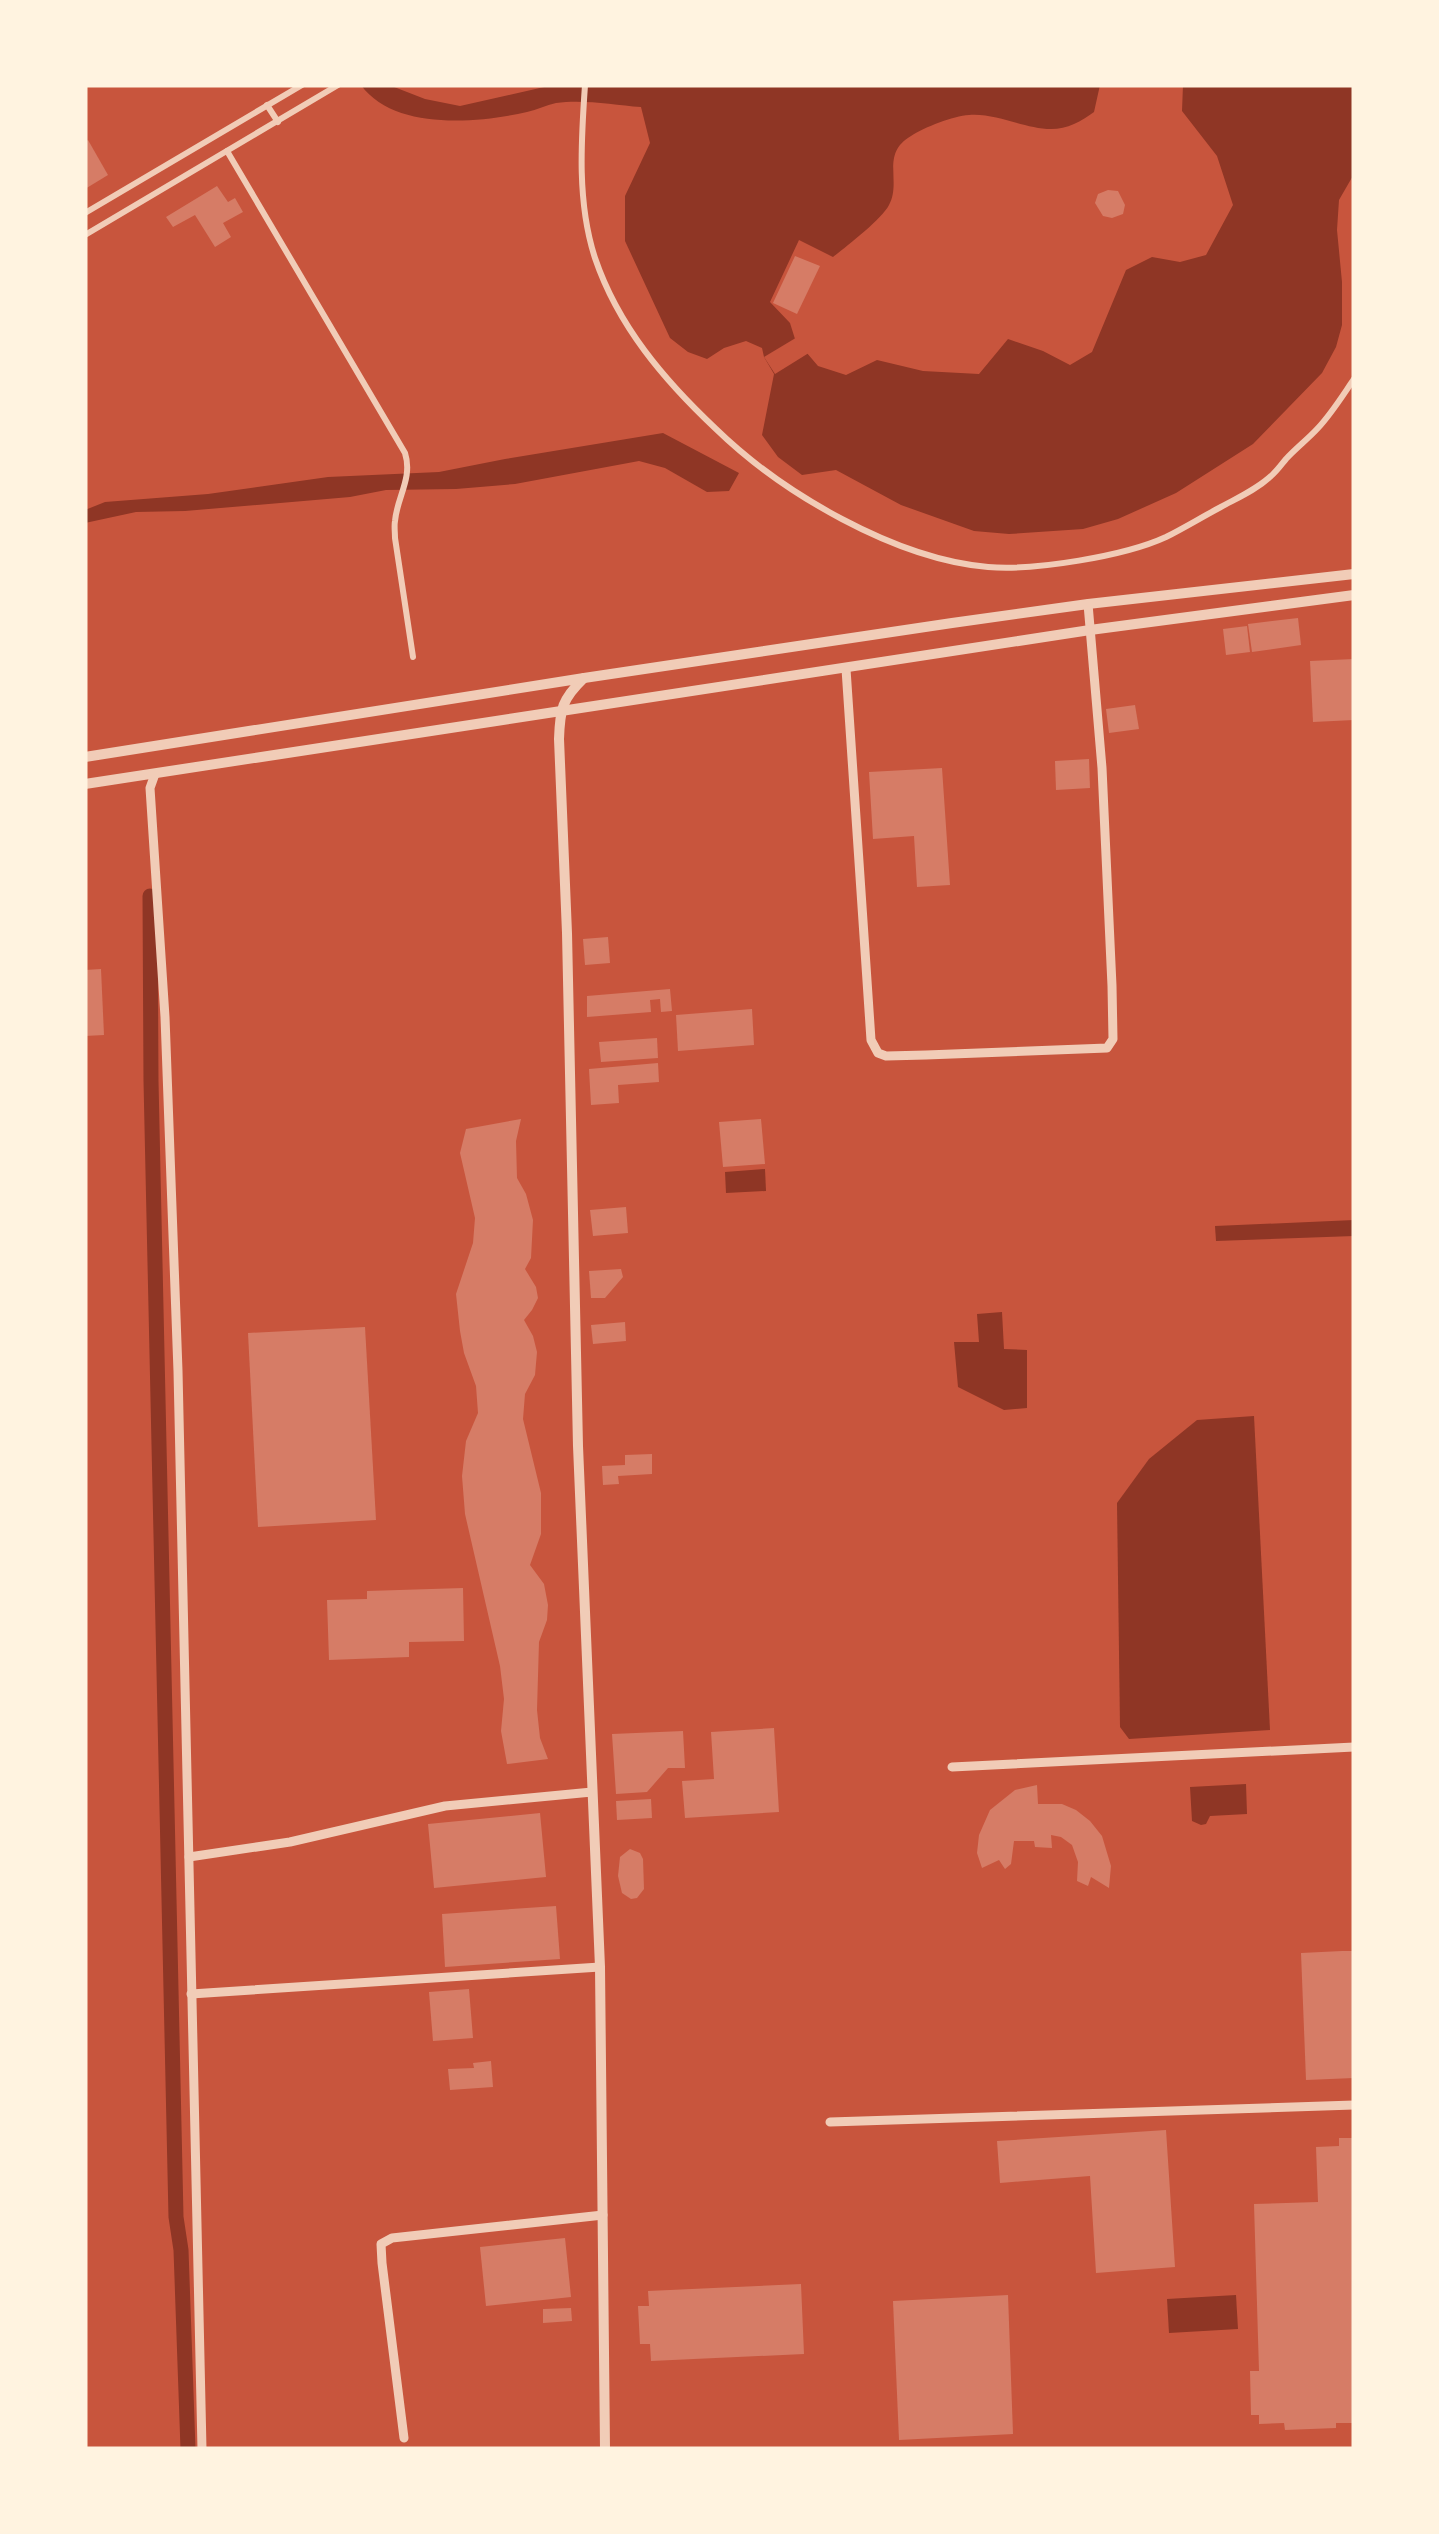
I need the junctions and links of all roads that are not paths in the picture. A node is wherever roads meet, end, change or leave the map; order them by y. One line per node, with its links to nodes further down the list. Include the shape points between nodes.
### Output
1 (302, 85): 4 (street)
2 (338, 85): 5 (street)
3 (585, 85): 9 (street, via 586,218 623,321 684,398 735,448 860,529 984,567 1118,552 1164,538 1253,490 1320,426)
4 (268, 105): 5 (street); 7 (street)
5 (278, 122): 6 (street)
6 (227, 151): 8 (street); 18 (street, via 405,453 395,538)
7 (85, 213)
8 (85, 235)
9 (1354, 379)
10 (1354, 574): 11 (street)
11 (1230, 587): 12 (street); 15 (street, via 1224,602)
12 (1201, 590): 14 (street); 16 (street, via 1213,600)
13 (1354, 595): 15 (street)
14 (1088, 604): 17 (street); 20 (street)
15 (1238, 610): 16 (street)
16 (1206, 614): 17 (street)
17 (1090, 630): 19 (street); 19 (street, via 1113,1039 1101,1049 886,1056 873,1046)
18 (413, 657)
19 (846, 669): 21 (street)
20 (584, 678): 21 (street); 22 (street)
21 (560, 711): 23 (street); 27 (street)
22 (85, 757)
23 (155, 774): 24 (street); 28 (street, via 150,788 178,1371)
24 (85, 784)
25 (1354, 1747): 26 (street)
26 (952, 1766)
27 (592, 1792): 28 (street, via 445,1806 290,1842); 29 (street)
28 (189, 1857): 30 (street)
29 (600, 1967): 30 (street); 33 (street)
30 (191, 1994): 35 (street)
31 (1354, 2106): 32 (street)
32 (830, 2122)
33 (603, 2215): 34 (street, via 381,2244); 36 (street)
34 (404, 2438)
35 (202, 2449)
36 (605, 2449)

